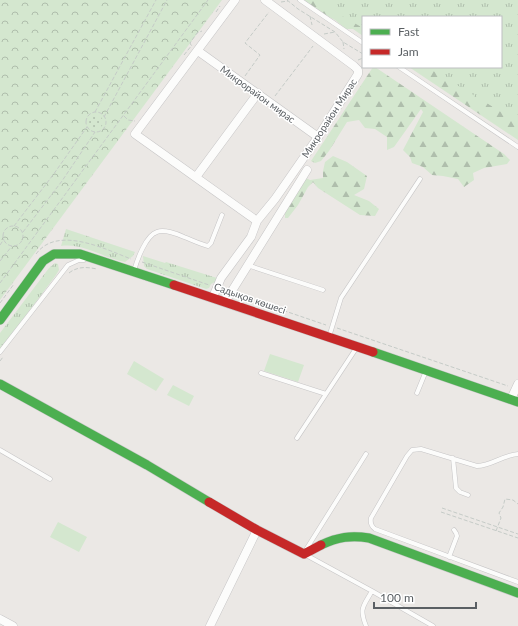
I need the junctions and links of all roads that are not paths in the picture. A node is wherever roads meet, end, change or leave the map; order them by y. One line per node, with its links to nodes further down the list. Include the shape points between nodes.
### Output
1 (235, 0): 5 (street)
2 (265, 0): 8 (street, Микрорайон Мирас, via 358,70 358,74)
3 (300, 0): 4 (lane)
4 (362, 41)
5 (194, 48): 7 (street, Микрорайон мирас); 11 (street, via 135,134)
6 (400, 68): 9 (lane)
7 (258, 94): 8 (street, Микрорайон мирас); 11 (street, Микрорайон Мирас)
8 (318, 137): 14 (street, Микрорайон Мирас)
9 (518, 147)
10 (307, 170): 16 (street)
11 (196, 177): 14 (street)
12 (420, 179): 22 (lane, via 341,298)
13 (222, 215): 17 (lane, via 208,246 164,232 158,231 150,235)
14 (257, 221): 19 (street, Микрорайон Мирас, via 251,237 221,278)
15 (96, 258): 17 (street, Садықов көшесі); 21 (street, Садықов көшесі, via 80,254 54,254 44,261); 24 (lane, via 79,260 68,266)
16 (247, 265): 18 (lane); 20 (street)
17 (134, 271): 19 (street, Садықов көшесі)
18 (323, 290)
19 (213, 297): 20 (street, Садықов көшесі)
20 (225, 302): 22 (street, Садықов көшесі)
21 (0, 320)
22 (329, 337): 23 (street, Садықов көшесі)
23 (358, 347): 25 (street, Садықов көшесі); 30 (lane)
24 (0, 352)
25 (426, 370): 29 (lane); 31 (street, Садықов көшесі)
26 (262, 372): 30 (lane)
27 (0, 384): 39 (street)
28 (518, 384): 31 (street)
29 (417, 393)
30 (326, 394): 32 (lane)
31 (515, 400)
32 (297, 438)
33 (0, 450): 37 (lane)
34 (366, 454): 41 (lane)
35 (518, 454): 36 (lane, via 508,455 481,466)
36 (453, 458): 38 (lane, via 456,488); 42 (lane, via 421,449 412,450 370,522 375,529)
37 (50, 479)
38 (468, 495)
39 (257, 530): 41 (street); 48 (street)
40 (454, 530): 42 (lane, via 456,536)
41 (304, 554): 44 (lane); 45 (street, via 337,537 364,536)
42 (450, 557): 43 (lane)
43 (518, 582)
44 (372, 591): 49 (lane, via 363,607 362,614); 50 (lane)
45 (518, 593)
46 (0, 618): 47 (street)
47 (13, 626)
48 (210, 626)
49 (366, 626)
50 (433, 626)

